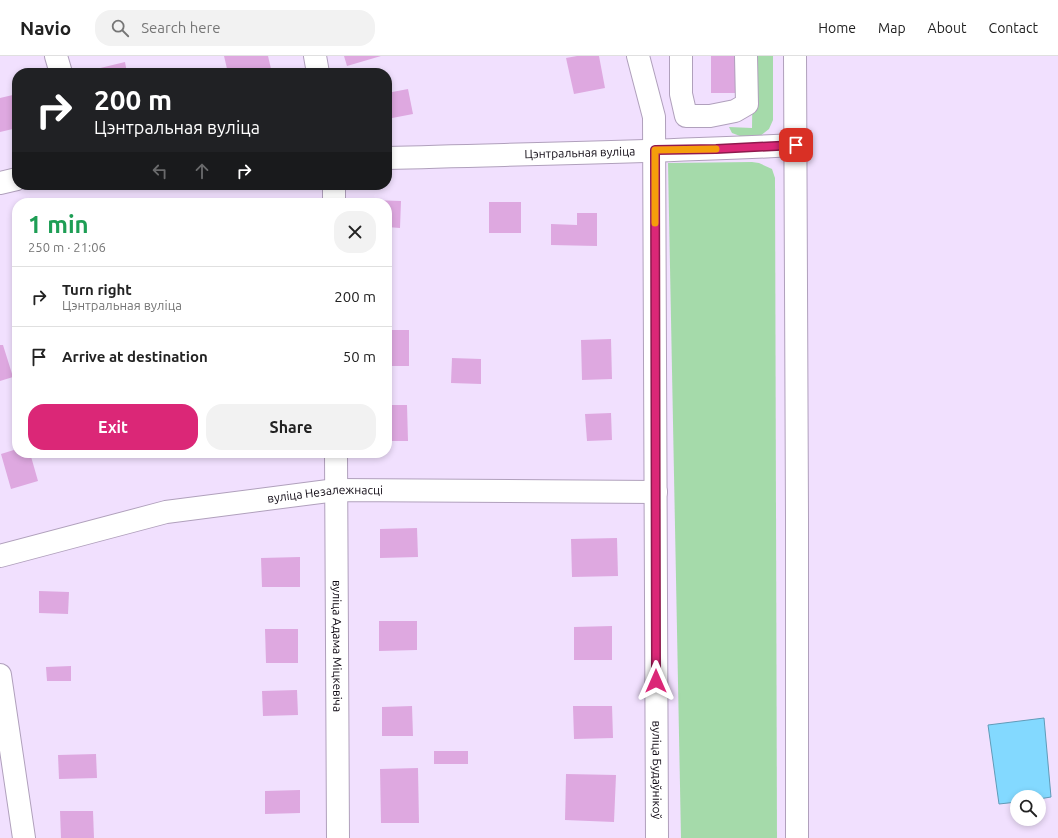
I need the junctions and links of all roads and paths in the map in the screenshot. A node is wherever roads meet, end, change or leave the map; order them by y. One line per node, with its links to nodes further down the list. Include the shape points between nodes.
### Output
1 (56, 56): 7 (street)
2 (315, 56): 8 (street)
3 (638, 56): 12 (street, вуліца Будаўнікоў, via 654,117)
4 (681, 56): 9 (street, via 680,94 686,116)
5 (746, 56): 9 (street, via 747,104 735,111)
6 (795, 56): 10 (street)
7 (60, 68)
8 (317, 68)
9 (710, 116): 11 (street)
10 (796, 145): 11 (street, Цэнтральная вуліца); 24 (street)
11 (716, 149): 12 (street, Цэнтральная вуліца)
12 (655, 150): 13 (street, Цэнтральная вуліца); 18 (street, вуліца Будаўнікоў)
13 (392, 158)
14 (12, 180): 15 (street)
15 (0, 183)
16 (336, 458): 17 (street, вуліца Адама Міцкевіча)
17 (336, 490): 18 (street, вуліца Незалежнасці); 19 (street, вуліца Незалежнасці, via 166,512); 22 (street, вуліца Адама Міцкевіча)
18 (656, 492): 23 (street, вуліца Будаўнікоў)
19 (0, 556)
20 (0, 675): 21 (street)
21 (24, 838)
22 (338, 838)
23 (657, 838)
24 (797, 838)

